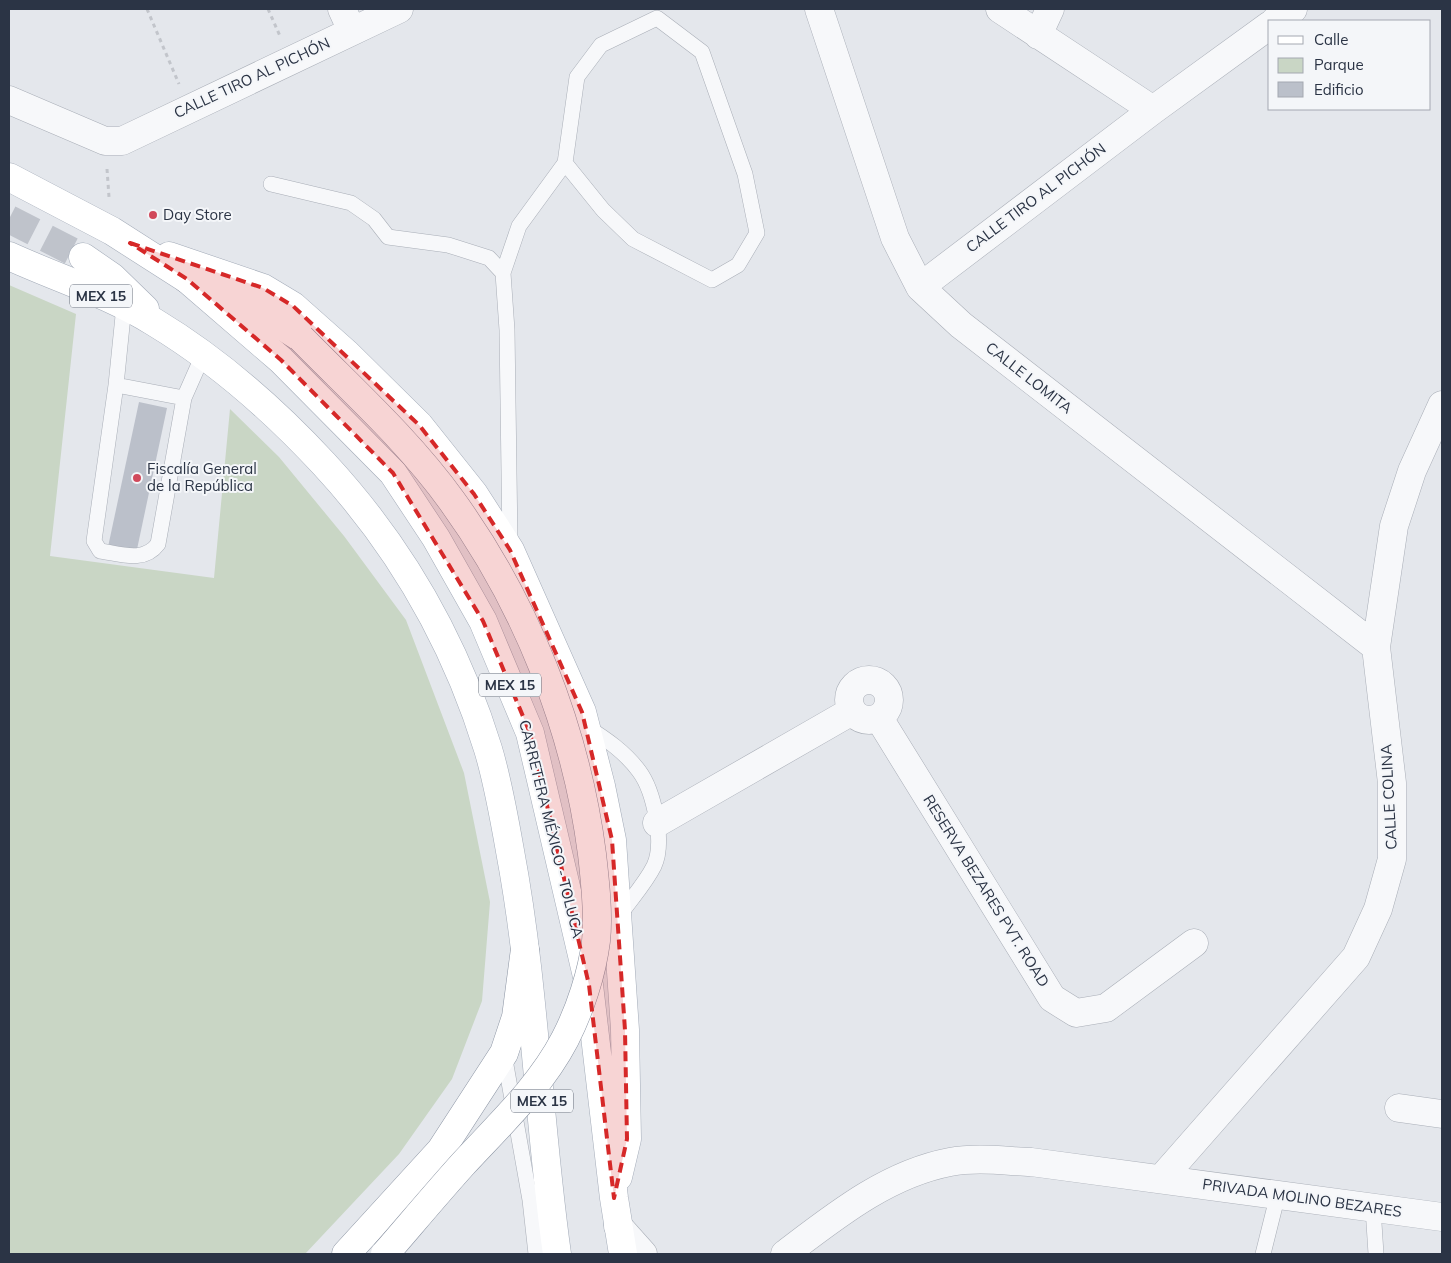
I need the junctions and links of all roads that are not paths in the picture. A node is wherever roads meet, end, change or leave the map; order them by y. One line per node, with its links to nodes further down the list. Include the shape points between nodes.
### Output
1 (399, 9): 6 (street, CALLE TIRO AL PICHÓN)
2 (820, 9): 20 (street, CALLE LOMITA, via 895,238)
3 (1000, 9): 9 (street)
4 (1050, 9): 9 (street)
5 (1292, 9): 7 (street)
6 (347, 20): 10 (street, CALLE TIRO AL PICHÓN, via 190,108 122,141 105,141)
7 (1276, 20)
8 (1268, 26): 11 (street, CALLE TIRO AL PICHÓN)
9 (1038, 35): 11 (street)
10 (9, 100)
11 (1153, 110): 20 (street, CALLE TIRO AL PICHÓN)
12 (565, 163): 12 (lane, via 577,77 601,45 657,18 702,52 745,174 756,233 738,265 712,280 634,239 603,210); 18 (lane, via 520,226)
13 (9, 177): 15 (main road, CARRETERA MÉXICO - TOLUCA / MEX 15)
14 (271, 184): 18 (lane, via 351,203 374,219 388,237 456,248 489,258)
15 (121, 237): 19 (main road, CARRETERA MÉXICO - TOLUCA / MEX 15); 27 (main road, via 263,288 293,306 419,425 474,494)
16 (9, 256): 21 (main road, MEX 15)
17 (83, 257): 22 (main road, via 124,287)
18 (503, 273): 27 (lane, via 508,330)
19 (187, 279): 41 (main road, CARRETERA MÉXICO - TOLUCA / MEX 15, via 281,360 393,473 436,538 483,621 530,733 589,985); 46 (main road, bridge, via 242,300 301,338 401,440 450,499 494,562 550,682 569,736 587,816 595,876 596,940 583,996 565,1039 527,1096)
20 (920, 287): 28 (street, CALLE LOMITA, via 961,325)
21 (124, 306): 22 (main road, MEX 15); 24 (lane)
22 (155, 322): 23 (main road, MEX 15)
23 (203, 355): 25 (lane); 35 (main road, MEX 15, via 248,390 311,450 382,533 416,585 460,675 488,750)
24 (116, 385): 25 (lane); 25 (lane, via 94,541 100,551 143,556 158,544)
25 (184, 398)
26 (1442, 405): 28 (street, CALLE COLINA, via 1412,471 1394,526)
27 (510, 550): 31 (main road, via 572,687)
28 (1376, 647): 39 (street, CALLE COLINA, via 1392,783 1392,859 1378,908 1356,957)
29 (852, 711): 30 (street, via 868,721); 30 (street, via 849,698 855,686 868,680 875,681 889,695 888,709); 32 (street)
30 (880, 718): 34 (street, RESERVA BEZARES PVT. ROAD, via 1052,998 1076,1013 1106,1008)
31 (585, 726): 32 (lane, via 614,745 640,771); 33 (main road, via 612,840)
32 (657, 823): 33 (lane, via 659,845 654,865)
33 (618, 918): 41 (main road, via 626,1030 627,1139)
34 (1194, 943)
35 (526, 949): 36 (main road, via 516,1017); 48 (main road, MEX 15)
36 (504, 1053): 45 (main road, via 441,1150); 47 (lane, via 530,1200)
37 (1399, 1108): 38 (street)
38 (1442, 1114)
39 (1161, 1179): 40 (street, PRIVADA MOLINO BEZARES); 51 (street, PRIVADA MOLINO BEZARES, via 1031,1162 951,1162 902,1177 840,1212)
40 (1278, 1194): 42 (street, PRIVADA MOLINO BEZARES); 52 (lane)
41 (614, 1198): 44 (main road, CARRETERA MÉXICO - TOLUCA / MEX 15)
42 (1373, 1208): 43 (street, PRIVADA MOLINO BEZARES); 53 (lane)
43 (1442, 1218)
44 (618, 1226): 49 (main road, CARRETERA MÉXICO - TOLUCA / MEX 15); 50 (street)
45 (346, 1254)
46 (384, 1254)
47 (536, 1254)
48 (557, 1254)
49 (623, 1254)
50 (643, 1254)
51 (785, 1254)
52 (1262, 1254)
53 (1376, 1254)

